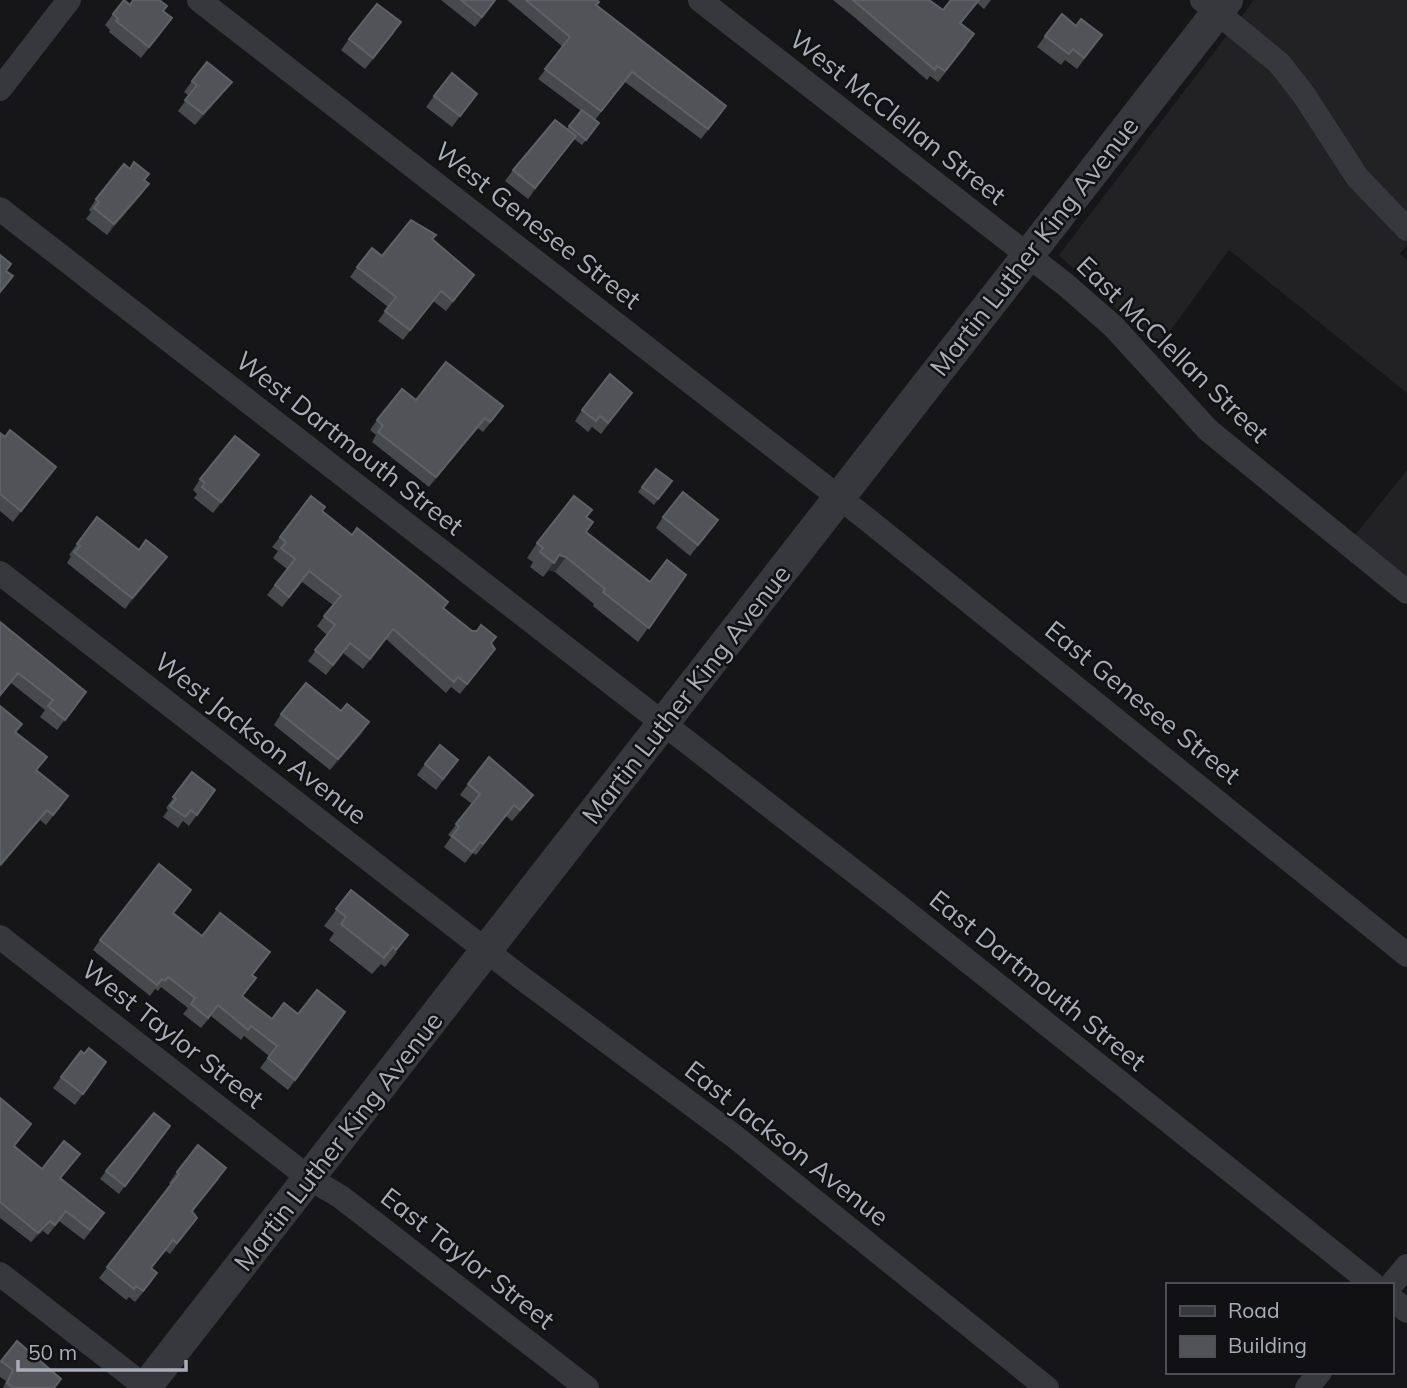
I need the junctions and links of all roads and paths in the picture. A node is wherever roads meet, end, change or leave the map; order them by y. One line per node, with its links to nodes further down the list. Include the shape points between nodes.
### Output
1 (69, 0): 5 (street)
2 (199, 0): 9 (street, West Genesee Street)
3 (700, 0): 8 (street, West McClellan Street)
4 (1215, 4): 7 (street, via 1286,72 1357,177); 8 (street, Martin Luther King Avenue)
5 (0, 89)
6 (0, 209): 12 (street, West Dartmouth Street)
7 (1407, 229)
8 (1027, 255): 9 (street, Martin Luther King Avenue); 11 (street, East McClellan Street, via 1113,326 1209,430)
9 (840, 498): 12 (street, Martin Luther King Avenue); 15 (street, East Genesee Street)
10 (0, 573): 14 (street, West Jackson Avenue)
11 (1407, 592)
12 (662, 724): 14 (street, Martin Luther King Avenue); 19 (street, East Dartmouth Street)
13 (0, 937): 16 (street, West Taylor Street)
14 (486, 950): 16 (street, Martin Luther King Avenue); 26 (street, East Jackson Avenue, via 734,1136)
15 (1407, 955)
16 (309, 1178): 24 (street, Martin Luther King Avenue); 25 (street, East Taylor Street, via 341,1197)
17 (1407, 1266): 20 (street)
18 (0, 1274): 24 (street)
19 (1371, 1283)
20 (1393, 1283)
21 (1393, 1300): 22 (street)
22 (1407, 1311)
23 (1318, 1374): 27 (street)
24 (146, 1388)
25 (587, 1388)
26 (1047, 1388)
27 (1307, 1388)

